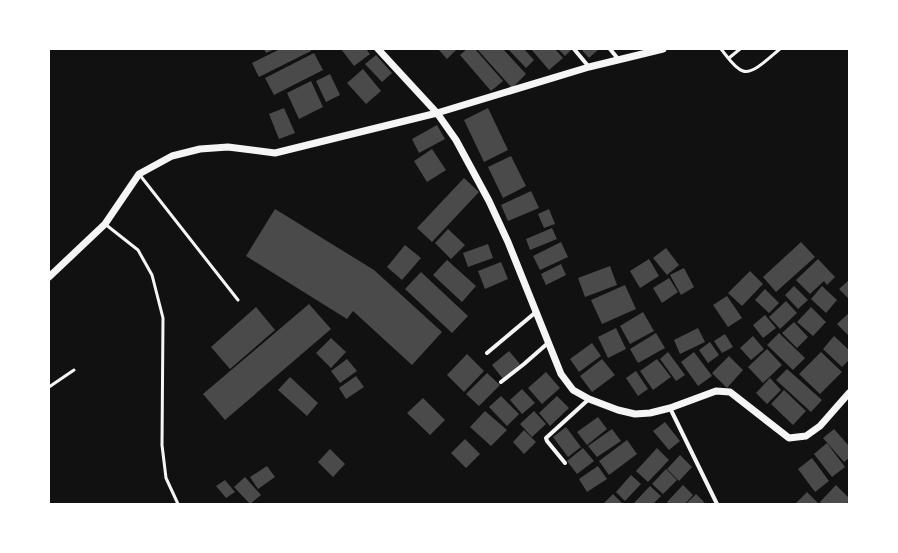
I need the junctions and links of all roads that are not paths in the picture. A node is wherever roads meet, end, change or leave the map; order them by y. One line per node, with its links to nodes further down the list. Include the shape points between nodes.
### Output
1 (378, 49): 11 (street)
2 (574, 49): 10 (street)
3 (610, 49): 9 (street)
4 (663, 49): 9 (street)
5 (721, 49): 8 (lane)
6 (740, 49): 8 (lane)
7 (780, 49): 8 (lane, via 752,72 744,72)
8 (729, 58)
9 (619, 60): 10 (street)
10 (589, 67): 11 (street)
11 (438, 114): 12 (street, via 275,153 228,147 200,149 172,156); 16 (street, via 456,140 489,201)
12 (139, 174): 13 (street); 15 (lane)
13 (105, 224): 14 (street); 26 (lane, via 138,250 152,275 164,318 162,445 166,478)
14 (49, 277)
15 (238, 300)
16 (536, 312): 17 (street); 18 (street)
17 (549, 342): 20 (street); 23 (street, via 561,374 573,390)
18 (487, 353)
19 (74, 370): 21 (lane)
20 (501, 382)
21 (49, 387)
22 (849, 393): 24 (street, via 820,426 806,436 789,438 730,392 716,391)
23 (589, 399): 24 (street, via 635,414); 25 (street, via 546,438)
24 (670, 408): 27 (street)
25 (565, 462)
26 (178, 504)
27 (717, 504)

